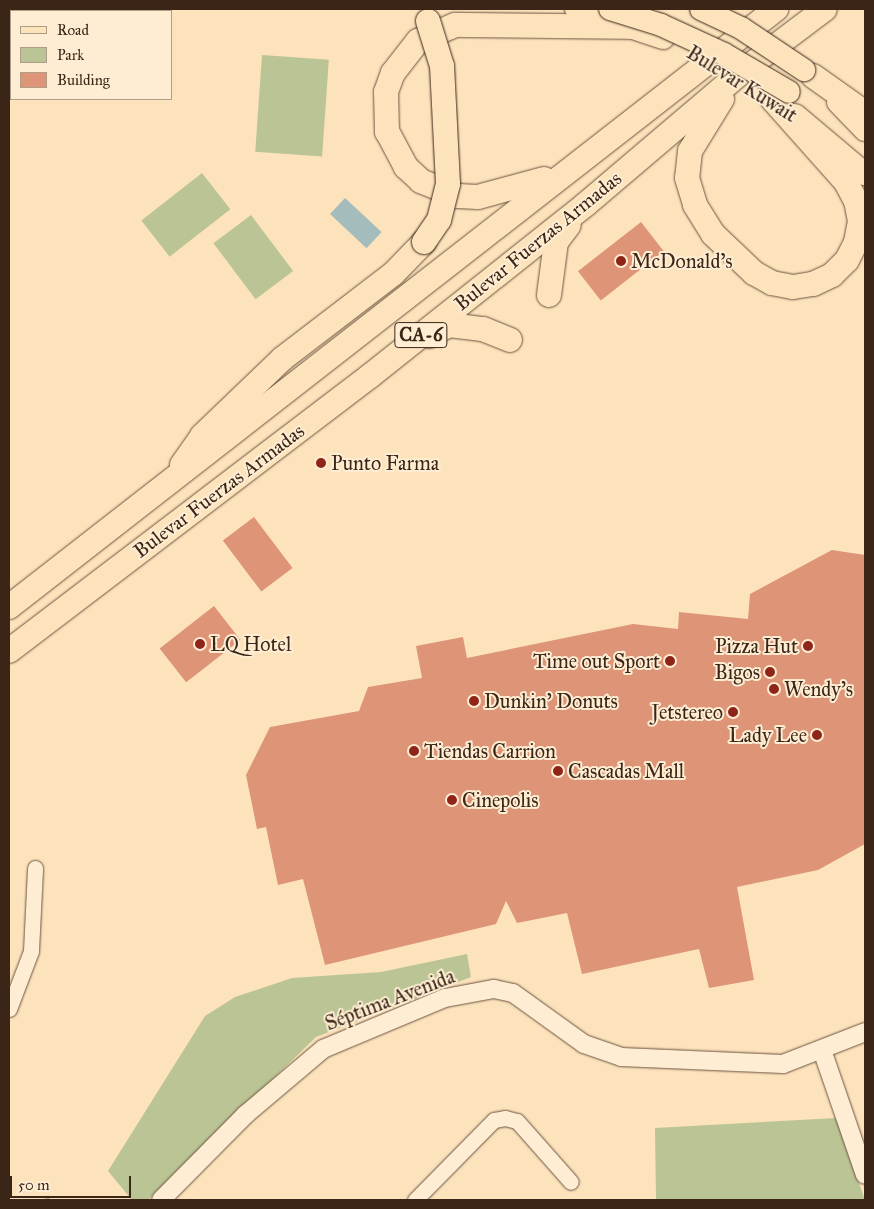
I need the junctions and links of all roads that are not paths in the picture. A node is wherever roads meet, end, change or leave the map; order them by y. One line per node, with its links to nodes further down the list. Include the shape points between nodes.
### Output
1 (420, 9): 22 (highway, bridge, via 431,29 442,66 448,184 434,228 410,259 305,341 202,436)
2 (576, 9): 8 (main road, Bulevar Kuwait)
3 (610, 9): 12 (main road, bridge, via 661,25 724,54)
4 (701, 9): 11 (main road, Bulevar Kuwait, bridge, via 741,28)
5 (776, 9): 16 (highway, Bulevar Fuerzas Armadas / CA-6)
6 (825, 9): 9 (highway, Bulevar Fuerzas Armadas / CA-6)
7 (841, 9): 9 (highway)
8 (634, 27): 12 (main road, Bulevar Kuwait, via 663,38); 16 (highway, via 455,25 418,42 393,73 386,92 387,132 406,168 421,181 451,195 478,197 521,188)
9 (801, 27): 10 (highway, Bulevar Fuerzas Armadas / CA-6)
10 (740, 73): 12 (highway, via 695,138 687,164 690,192 714,234 754,273 779,284 813,284 832,275 847,260 856,242 860,221 856,200 846,182); 18 (highway, Bulevar Fuerzas Armadas / CA-6)
11 (809, 73): 13 (highway); 14 (main road, Bulevar Kuwait)
12 (775, 95): 15 (main road, via 838,130); 17 (main road, Bulevar Kuwait)
13 (865, 113)
14 (865, 130)
15 (865, 159)
16 (562, 172): 22 (highway, Bulevar Fuerzas Armadas / CA-6)
17 (865, 174)
18 (585, 205): 19 (highway, via 556,242); 21 (highway, Bulevar Fuerzas Armadas / CA-6)
19 (549, 295)
20 (510, 340): 21 (highway, via 483,329 450,325)
21 (370, 376): 24 (highway, Bulevar Fuerzas Armadas / CA-6)
22 (174, 480): 23 (highway, Bulevar Fuerzas Armadas / CA-6, via 58,564)
23 (9, 607)
24 (9, 651)
25 (35, 868): 26 (street, via 31,951)
26 (9, 1009)
27 (865, 1032): 28 (street, Séptima Avenida)
28 (822, 1050): 29 (street); 31 (street, Séptima Avenida, via 783,1064 621,1057 584,1044 513,993 494,989 445,998 323,1049 245,1115)
29 (865, 1175)
30 (571, 1182): 32 (street, via 517,1121 505,1118 494,1120)
31 (162, 1200)
32 (415, 1200)

